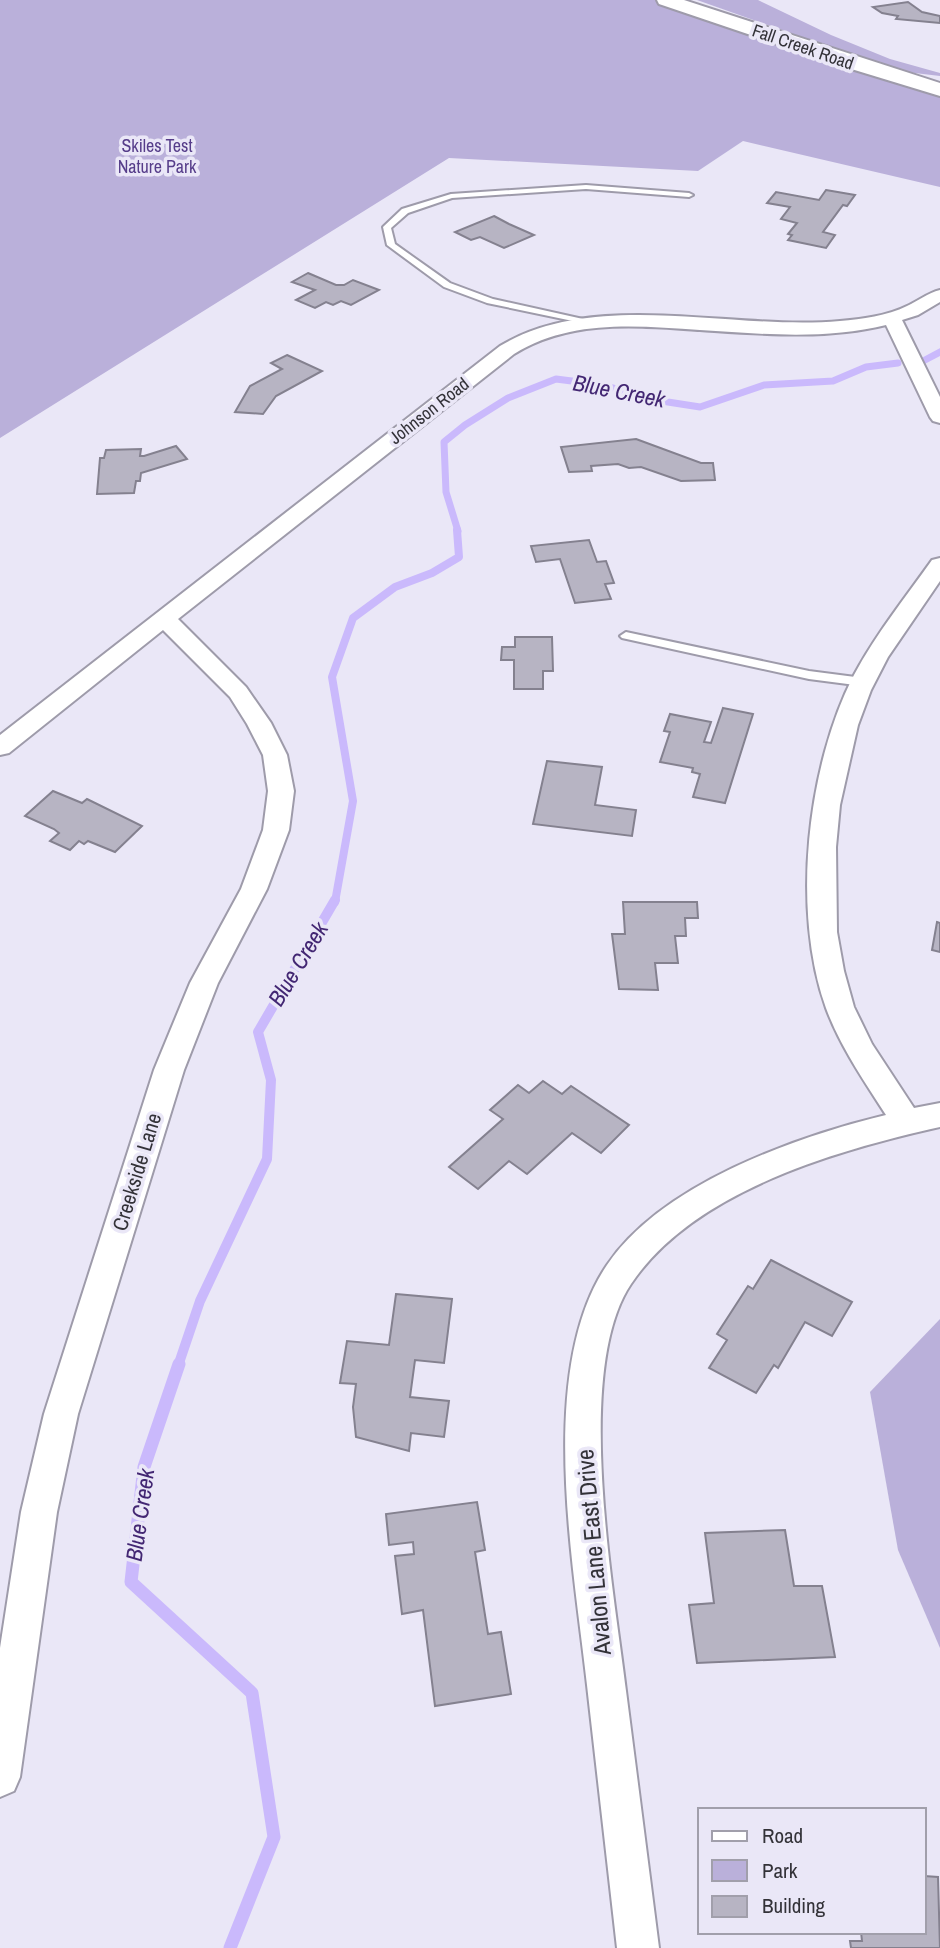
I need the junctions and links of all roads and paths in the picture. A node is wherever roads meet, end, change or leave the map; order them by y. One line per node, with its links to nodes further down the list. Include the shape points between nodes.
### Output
1 (667, 0): 2 (main road, Fall Creek Road)
2 (940, 90)
3 (689, 195): 6 (lane, via 586,187 451,195 405,211 387,227 391,245 447,285)
4 (940, 295): 5 (street, Johnson Road)
5 (892, 319): 6 (street, Johnson Road, via 820,328); 7 (street)
6 (589, 323): 9 (street, Johnson Road, via 550,330 517,343)
7 (940, 417)
8 (940, 565): 11 (street)
9 (165, 619): 12 (street, Johnson Road); 14 (street, Creekside Lane, via 238,692 259,723 275,755 281,791 276,830 254,889 204,984 169,1070 61,1414 39,1512)
10 (625, 636): 11 (lane, via 808,675)
11 (863, 681): 13 (street, via 832,790 822,874 822,926 829,973 841,1009 874,1072)
12 (0, 747)
13 (924, 1118): 15 (street, Avalon Lane East Drive, via 822,1143 724,1186 642,1246 617,1277 600,1314 587,1390 584,1498)
14 (0, 1777)
15 (638, 1948)

